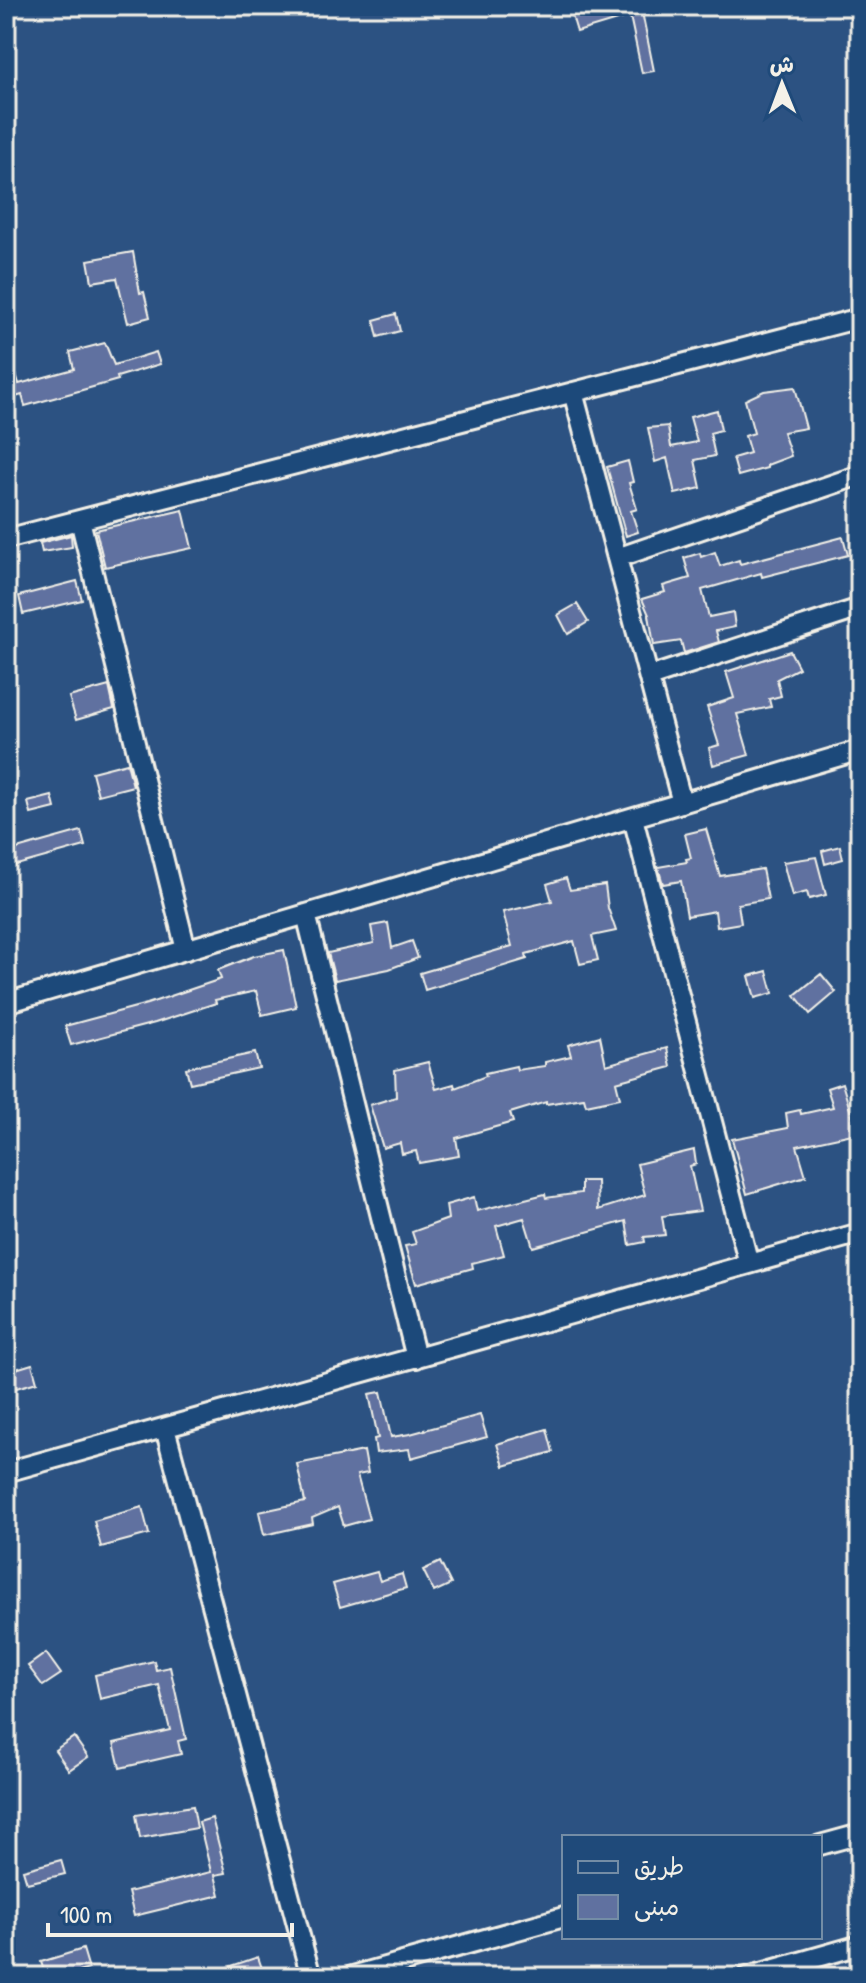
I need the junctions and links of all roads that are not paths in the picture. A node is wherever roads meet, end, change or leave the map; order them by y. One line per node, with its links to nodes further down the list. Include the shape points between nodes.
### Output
1 (860, 318): 2 (street)
2 (573, 392): 4 (street); 6 (street)
3 (860, 475): 6 (street)
4 (80, 520): 5 (street); 13 (street)
5 (6, 539)
6 (617, 558): 8 (street)
7 (860, 608): 8 (street)
8 (649, 677): 10 (street)
9 (860, 750): 10 (street)
10 (682, 803): 11 (street)
11 (633, 818): 12 (street); 16 (street)
12 (306, 914): 13 (street); 17 (street)
13 (186, 950): 14 (street)
14 (6, 1003)
15 (860, 1233): 16 (street)
16 (749, 1264): 17 (street)
17 (416, 1358): 18 (street)
18 (165, 1428): 19 (street); 25 (street)
19 (6, 1472)
20 (860, 1834): 21 (street)
21 (822, 1844)
22 (562, 1918): 26 (street)
23 (860, 1945): 24 (street)
24 (802, 1969): 27 (street)
25 (311, 1977)
26 (349, 1977)
27 (747, 1977)

